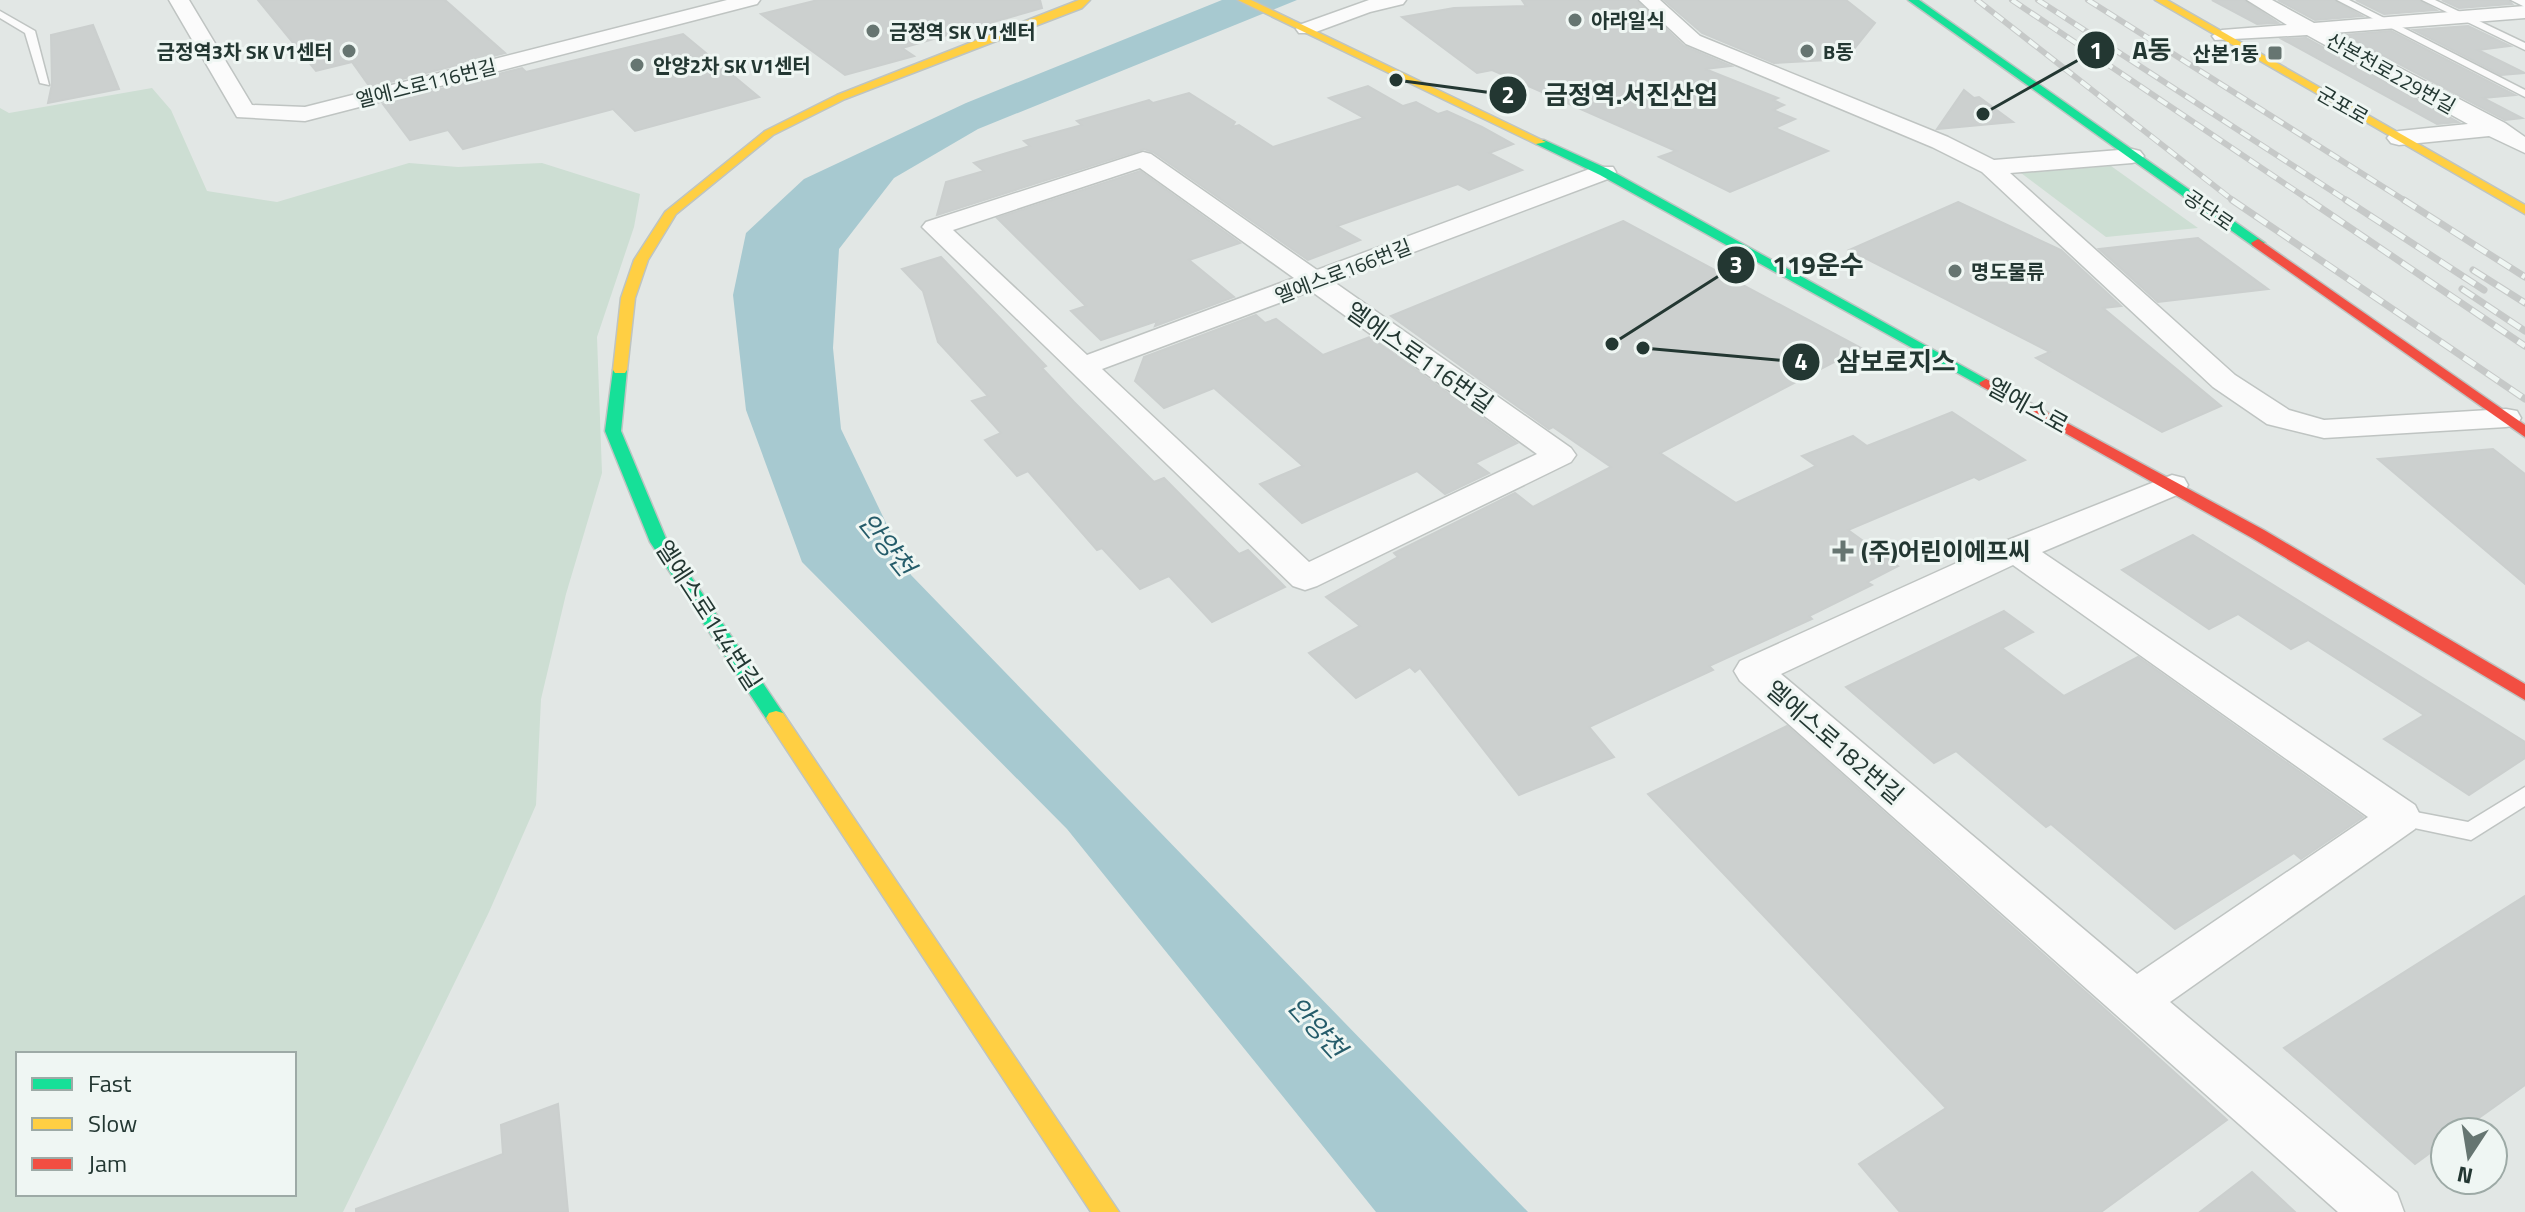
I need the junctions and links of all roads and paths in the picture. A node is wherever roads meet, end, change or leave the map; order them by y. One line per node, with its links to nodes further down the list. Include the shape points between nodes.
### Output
1 (179, 0): 12 (street, 엘에스로116번길, via 245,112 305,114)
2 (1085, 0): 43 (street, 엘에스로144번길, via 841,97 769,133 671,212 641,260 628,298 613,431 659,542)
3 (1243, 0): 18 (street, 엘에스로)
4 (1396, 0): 18 (street)
5 (1649, 0): 29 (street, via 1693,40)
6 (1913, 0): 28 (street, 공단로)
7 (2160, 0): 20 (street, 군포로)
8 (2257, 0): 19 (street, 산본천로229번길)
9 (2342, 0): 17 (lane)
10 (2427, 0): 16 (lane)
11 (2516, 0): 13 (lane)
12 (735, 2)
13 (2525, 4)
14 (2525, 12): 16 (street)
15 (0, 14): 22 (lane, via 30,31)
16 (2464, 18): 17 (street); 21 (lane)
17 (2387, 23): 19 (street); 23 (lane)
18 (1296, 24): 30 (street, 엘에스로)
19 (2311, 29): 20 (street); 25 (street, 산본천로229번길)
20 (2222, 36): 26 (street, 군포로)
21 (2525, 47)
22 (45, 83)
23 (2525, 94)
24 (2525, 125): 25 (street)
25 (2492, 128): 26 (street); 27 (street, 산본천로229번길)
26 (2399, 138): 31 (street, 군포로)
27 (2525, 146)
28 (2132, 156): 29 (street); 34 (street, 공단로)
29 (1990, 167): 34 (street, 공단로, via 2224,381 2278,417 2324,429)
30 (1604, 172): 32 (street, 엘에스로166번길); 35 (street, 엘에스로)
31 (2525, 210)
32 (1314, 282): 33 (street, 엘에스로166번길); 33 (street, 엘에스로116번길, via 1143,159 935,227); 33 (street, 엘에스로116번길, via 1560,455 1305,578)
33 (1081, 367)
34 (2515, 425)
35 (2172, 485): 36 (street, 엘에스로182번길); 37 (street, 엘에스로)
36 (2015, 550): 41 (street); 42 (street, 엘에스로182번길, via 1753,671)
37 (2427, 632): 38 (street); 39 (street, 엘에스로)
38 (2525, 681)
39 (2525, 693)
40 (2525, 795): 41 (lane, via 2471,831)
41 (2400, 817): 42 (street)
42 (2135, 1001): 44 (street, 엘에스로182번길)
43 (1106, 1212)
44 (2378, 1212)

